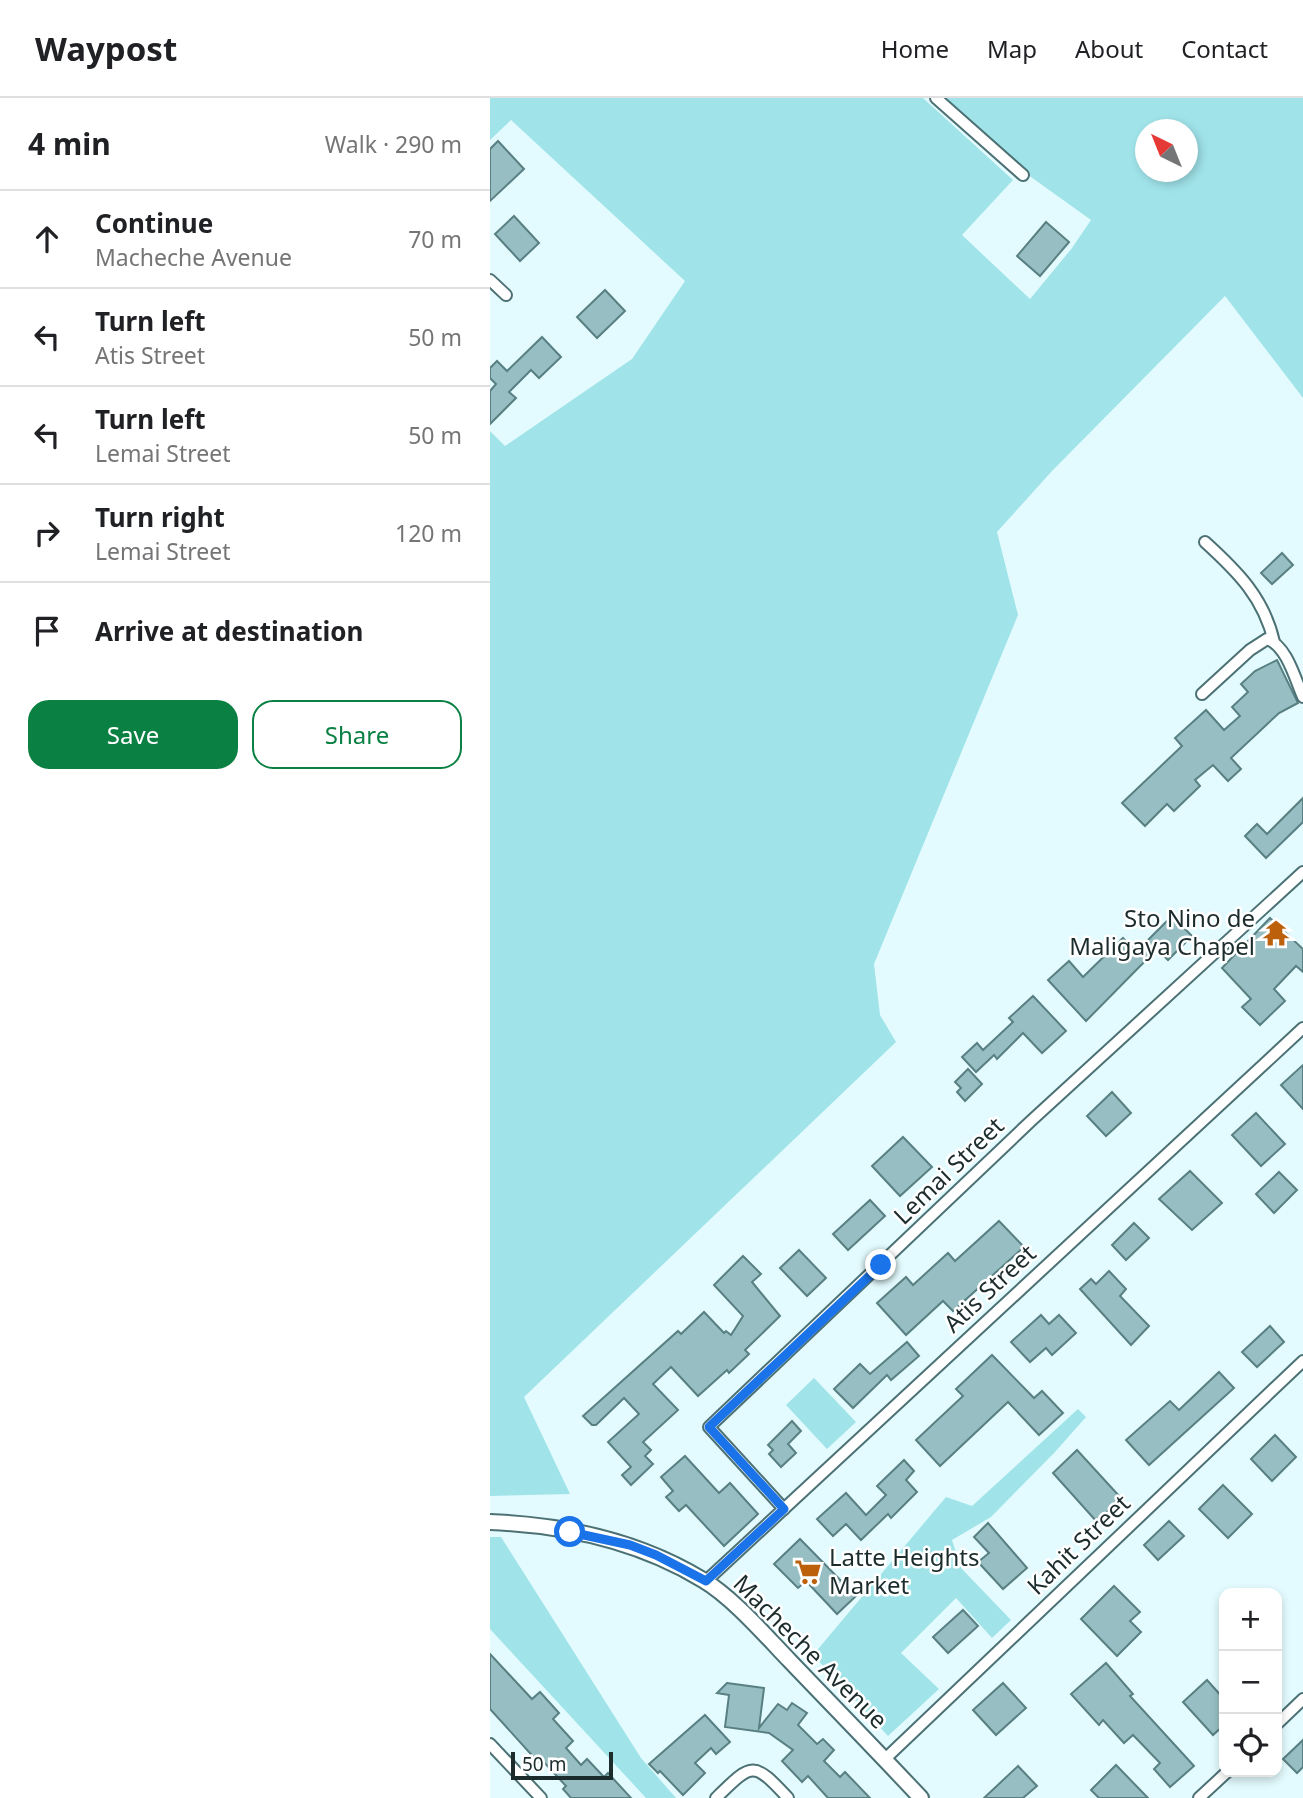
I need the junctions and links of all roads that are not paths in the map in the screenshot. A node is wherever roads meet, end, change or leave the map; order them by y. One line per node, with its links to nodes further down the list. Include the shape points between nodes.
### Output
1 (936, 98): 2 (street)
2 (1023, 175)
3 (490, 280): 4 (street)
4 (506, 295)
5 (1205, 542): 6 (street, via 1249,584)
6 (1274, 642): 7 (street, via 1261,640); 8 (street)
7 (1202, 694)
8 (1303, 697)
9 (1303, 872): 12 (street, Lemai Street, via 1032,1120 709,1427)
10 (1303, 1028): 12 (street, Atis Street)
11 (1303, 1361): 18 (street, Kahit Street)
12 (784, 1509): 14 (street, Atis Street)
13 (490, 1522): 14 (main road, Macheche Avenue, via 630,1545)
14 (706, 1581): 18 (main road, Macheche Avenue)
15 (1303, 1699): 16 (street)
16 (1282, 1719)
17 (490, 1744): 20 (street)
18 (885, 1759): 23 (main road, Macheche Avenue)
19 (1222, 1777): 24 (street)
20 (541, 1798)
21 (716, 1798): 22 (street, via 735,1779 758,1770)
22 (789, 1798)
23 (921, 1798)
24 (1199, 1798)

